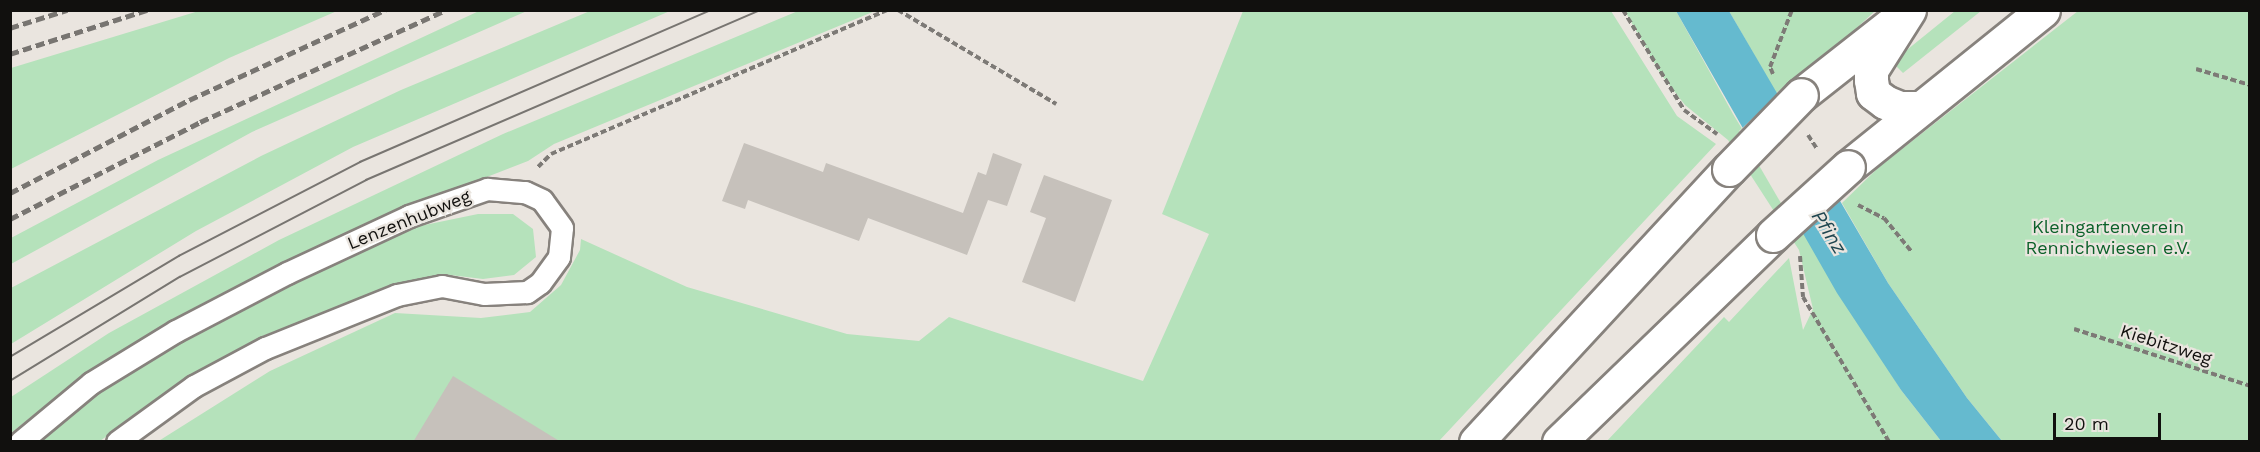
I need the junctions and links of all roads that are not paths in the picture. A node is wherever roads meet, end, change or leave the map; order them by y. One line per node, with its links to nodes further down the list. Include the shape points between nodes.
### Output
1 (1909, 10): 3 (main road, via 1871,70 1871,80 1873,93 1885,102 1900,108); 6 (main road, bridge, via 1788,86 1729,169)
2 (2043, 10): 3 (main road)
3 (1919, 108): 7 (main road, bridge, via 1836,163 1773,235)
4 (20, 441): 5 (lane, Lenzenhubweg, via 92,383 176,331 409,216 487,189 525,192 542,200 555,215 563,242 551,268 526,292 494,295 442,286 398,295 265,348 195,386)
5 (117, 441)
6 (1476, 441)
7 (1559, 441)

